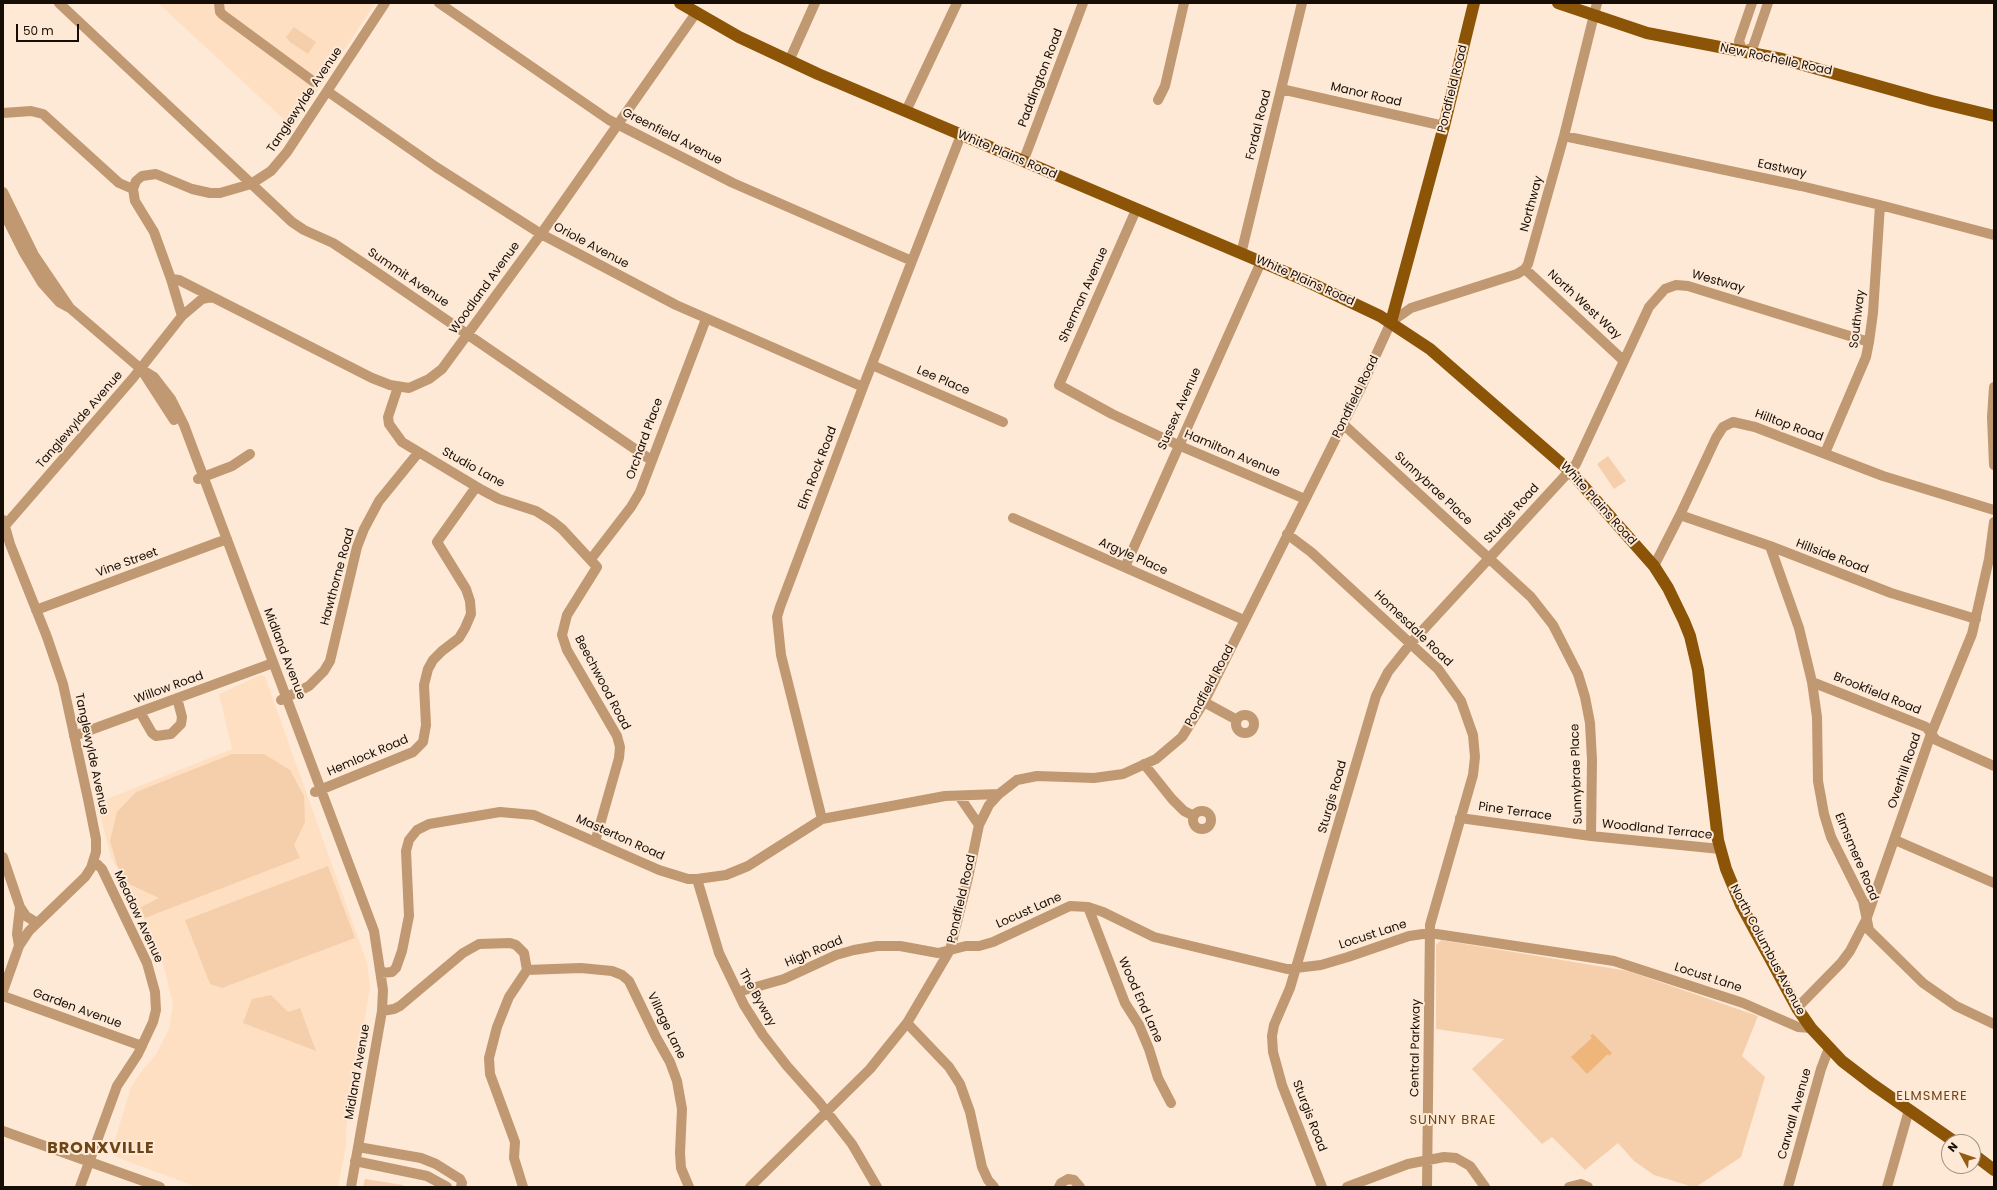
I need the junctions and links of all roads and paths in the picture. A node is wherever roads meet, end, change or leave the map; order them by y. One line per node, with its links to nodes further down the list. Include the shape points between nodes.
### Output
1 (59, 3): 32 (street, Summit Avenue)
2 (219, 3): 20 (street, via 223,15)
3 (385, 3): 22 (street, Tanglewylde Avenue)
4 (439, 3): 27 (street, Greenfield Avenue)
5 (680, 3): 16 (main road, White Plains Road)
6 (815, 3): 19 (street)
7 (957, 3): 24 (street)
8 (1083, 3): 31 (street, Paddington Road)
9 (1184, 3): 23 (street, via 1165,86)
10 (1302, 3): 21 (street, Fordal Road)
11 (1474, 3): 28 (main road, Pondfield Road)
12 (1558, 3): 17 (main road, New Rochelle Road)
13 (1597, 3): 17 (street, Northway)
14 (1752, 3): 18 (street, via 1739,41)
15 (1768, 3): 18 (street, via 1753,47)
16 (696, 13): 19 (main road, White Plains Road, via 738,37); 27 (street, Woodland Avenue)
17 (1593, 15): 18 (main road, New Rochelle Road, via 1647,33); 30 (street, Northway)
18 (1743, 52): 26 (main road, New Rochelle Road, via 1809,66 1932,102)
19 (789, 61): 24 (main road, White Plains Road)
20 (314, 82)
21 (1281, 89): 28 (street, Manor Road); 42 (street, Fordal Road)
22 (327, 91): 33 (street, Tanglewylde Avenue, via 280,162); 40 (street, Oriole Avenue, via 436,167)
23 (1158, 100)
24 (906, 111): 29 (main road, White Plains Road)
25 (3, 113): 34 (street, via 31,111 43,114 119,183)
26 (1994, 116)
27 (618, 124): 40 (street, Woodland Avenue); 43 (street, Greenfield Avenue, via 733,183)
28 (1444, 126): 51 (main road, Pondfield Road)
29 (961, 135): 31 (main road, White Plains Road); 43 (street, Elm Rock Road)
30 (1564, 136): 37 (street, Eastway); 45 (street, Northway, via 1532,256)
31 (1023, 162): 39 (main road, White Plains Road)
32 (233, 168): 33 (street, Summit Avenue); 35 (street, via 235,177)
33 (251, 184): 35 (street, Tanglewylde Avenue); 52 (street, Summit Avenue, via 292,222 333,243)
34 (132, 189): 35 (street, Tanglewylde Avenue, via 142,176 156,174 200,192); 46 (street, via 135,201 154,232)
35 (231, 191)
36 (3, 192): 48 (street, Midland Avenue, via 34,255)
37 (1880, 205): 41 (street, Eastway); 53 (street, Southway, via 1874,313)
38 (3, 210): 48 (street, Midland Avenue, via 42,283 59,302)
39 (1136, 210): 42 (main road, White Plains Road); 60 (street, Sherman Avenue, via 1060,382 1059,385)
40 (541, 234): 50 (street, Oriole Avenue); 52 (street, Woodland Avenue)
41 (1994, 235)
42 (1241, 254): 44 (main road, White Plains Road)
43 (912, 262): 55 (street, Elm Rock Road)
44 (1261, 262): 51 (main road, White Plains Road, via 1341,296); 63 (street, Sussex Avenue)
45 (1525, 269): 51 (street, via 1411,308); 54 (street, North West Way)
46 (172, 279): 47 (street, Woodland Avenue, via 180,280); 49 (street)
47 (212, 297): 49 (street, via 202,299); 57 (street, Woodland Avenue, via 372,378)
48 (70, 308): 56 (street, Midland Avenue)
49 (182, 316): 56 (street, Tanglewylde Avenue)
50 (706, 319): 58 (street, Oriole Avenue); 67 (street, Orchard Place)
51 (1391, 322): 62 (street, Pondfield Road); 69 (main road, White Plains Road, via 1454,369)
52 (467, 335): 57 (street, Woodland Avenue, via 442,369 429,379 408,388); 67 (street, Summit Avenue)
53 (1869, 342): 54 (street, Westway, via 1688,286 1676,285 1665,289 1654,299); 65 (street, Southway, via 1866,357)
54 (1624, 361): 69 (street, Westway, via 1576,464)
55 (872, 365): 58 (street, Elm Rock Road); 61 (street, Lee Place)
56 (141, 369): 70 (street, Midland Avenue, via 178,426); 77 (street, Tanglewylde Avenue)
57 (398, 387): 64 (street, Studio Lane, via 388,417 389,424 402,442)
58 (863, 387): 106 (street, Elm Rock Road, via 777,617 781,655)
59 (1994, 387): 68 (street)
60 (1064, 389): 63 (street, Hamilton Avenue)
61 (1003, 422)
62 (1343, 424): 72 (street, Pondfield Road); 81 (street, Sunnybrae Place)
63 (1178, 445): 72 (street, Hamilton Avenue); 84 (street, Sussex Avenue)
64 (418, 453): 71 (street, Studio Lane); 92 (street, Hawthorne Road, via 379,501 364,529 357,547 330,661 309,686)
65 (1825, 453): 73 (street, Hilltop Road, via 1883,476); 74 (street, Hilltop Road, via 1755,427 1738,422 1728,424 1716,438)
66 (250, 454): 70 (street, via 232,466)
67 (651, 460): 82 (street, Orchard Place, via 640,492)
68 (1994, 465)
69 (1570, 471): 81 (street, Sturgis Road); 83 (main road, White Plains Road)
70 (201, 478): 79 (street, Midland Avenue)
71 (476, 487): 82 (street, Studio Lane, via 546,517 562,529); 101 (street, Hemlock Road, via 437,542 466,589 471,614 459,638 433,660 428,669 424,685 426,725 423,742 413,752)
72 (1305, 499): 78 (street, Pondfield Road)
73 (1994, 510)
74 (1680, 515): 80 (street, Hillside Road); 83 (street, Hilltop Road)
75 (1013, 518): 84 (street, Argyle Place)
76 (1994, 522): 86 (street, Overhill Road)
77 (4, 525): 85 (street, Tanglewylde Avenue)
78 (1287, 534): 87 (street, Pondfield Road); 88 (street, Homesdale Road, via 1306,548)
79 (224, 540): 85 (street, Vine Street); 89 (street, Midland Avenue)
80 (1770, 546): 86 (street, Hillside Road, via 1891,593); 90 (street, Elmsmere Road, via 1800,628)
81 (1489, 558): 88 (street, Sturgis Road); 108 (street, Sunnybrae Place, via 1531,597 1553,625 1578,674 1590,724)
82 (594, 563): 110 (street, Beechwood Road, via 567,615 562,635 567,650 617,736 620,747)
83 (1654, 566): 100 (main road, White Plains Road, via 1674,600 1690,636 1698,670)
84 (1125, 567): 87 (street, Argyle Place)
85 (36, 610): 97 (street, Tanglewylde Avenue, via 64,684)
86 (1976, 619): 96 (street, Overhill Road)
87 (1244, 620): 93 (street, Pondfield Road)
88 (1411, 643): 105 (street, Homesdale Road, via 1438,669 1452,687 1473,735 1473,775); 123 (street, Sturgis Road, via 1388,672 1376,696)
89 (270, 664): 91 (street, Willow Road); 92 (street, Midland Avenue)
90 (1812, 682): 96 (street, Brookfield Road, via 1926,728); 118 (street, Elmsmere Road, via 1817,717 1821,803 1832,837 1863,902)
91 (177, 698): 94 (street, Willow Road); 94 (street, via 182,717 181,724 171,734 156,736)
92 (284, 699): 101 (street, Midland Avenue)
93 (1204, 702): 95 (street); 98 (street, Pondfield Road, via 1182,737 1156,759)
94 (140, 712): 97 (street, Willow Road)
95 (1237, 720)
96 (1931, 734): 99 (street, Brookfield Road, via 1936,740); 109 (street, Overhill Road)
97 (74, 736): 113 (street, Tanglewylde Avenue, via 96,839)
98 (1144, 764): 102 (street, Pondfield Road, via 1123,774 1094,778 1037,776 1016,780); 104 (street, via 1172,799 1184,811)
99 (1994, 766)
100 (1712, 784): 111 (main road, North Columbus Avenue)
101 (318, 790): 125 (street, Midland Avenue)
102 (999, 794): 103 (street, Masterton Road); 107 (street, Pondfield Road, via 989,804)
103 (959, 796): 106 (street, Masterton Road, via 912,801); 107 (street)
104 (1194, 816)
105 (1460, 818): 108 (street, Pine Terrace); 120 (street, Homesdale Road, via 1431,920)
106 (822, 819): 114 (street, Masterton Road, via 748,866 726,875)
107 (979, 825): 122 (street, Pondfield Road)
108 (1591, 836): 111 (street, Woodland Terrace)
109 (1895, 840): 115 (street); 118 (street, Overhill Road)
110 (595, 842): 114 (street, Masterton Road, via 673,875); 125 (street, Masterton Road, via 534,815 516,812 494,812 447,819 417,830 409,840 406,851 409,916 402,951 396,968 392,972)
111 (1720, 849): 129 (main road, North Columbus Avenue, via 1741,905)
112 (3, 857): 116 (street)
113 (94, 861): 119 (street, Tanglewylde Avenue, via 80,883); 134 (street, Meadow Avenue, via 102,870 147,963 155,992 156,1010)
114 (698, 879): 127 (street, The Byway, via 719,953)
115 (1994, 883)
116 (20, 907): 119 (street, via 26,916); 121 (street, via 17,934)
117 (1088, 907): 122 (street, Locust Lane, via 1070,906 993,942); 123 (street, Locust Lane, via 1154,936 1287,969); 136 (street, Wood End Lane, via 1125,1003 1139,1025 1158,1078)
118 (1866, 920): 129 (street, Overhill Road, via 1841,963); 132 (street, Elmsmere Road, via 1869,930 1923,984 1956,1006)
119 (37, 923): 121 (street, Tanglewylde Avenue)
120 (1430, 933): 123 (street, Locust Lane, via 1409,936 1348,957); 133 (street, Locust Lane, via 1614,961 1743,1003 1798,1027); 142 (street, Central Parkway)
121 (19, 946): 126 (street, Tanglewylde Avenue)
122 (950, 950): 127 (street, High Road, via 938,953 900,946 854,950 836,955 784,979); 131 (street, Pondfield Road)
123 (1296, 969): 161 (street, Sturgis Road, via 1274,1025 1273,1052 1282,1085)
124 (527, 970): 130 (street, via 524,953 516,945 487,942 479,944 463,953 400,1006); 154 (street, via 509,997 497,1027 489,1058 490,1074 515,1142 514,1158); 155 (street, Village Lane, via 581,968 612,971 629,981 677,1081 682,1109 681,1168)
125 (381, 973): 130 (street, Midland Avenue)
126 (3, 991)
127 (738, 992): 138 (street, The Byway, via 763,1035)
128 (3, 996): 134 (street, Garden Avenue)
129 (1797, 1008): 133 (main road, North Columbus Avenue)
130 (382, 1011): 141 (street, Midland Avenue)
131 (906, 1023): 138 (street, Pondfield Road, via 870,1069); 158 (street, via 949,1068 960,1084 970,1112 982,1167)
132 (1994, 1024)
133 (1811, 1028): 135 (main road, North Columbus Avenue)
134 (142, 1046): 144 (street, Meadow Avenue, via 117,1086)
135 (1829, 1048): 137 (main road, North Columbus Avenue, via 1857,1073); 167 (street, Carwall Avenue)
136 (1171, 1103)
137 (1909, 1110): 140 (main road, North Columbus Avenue); 168 (street)
138 (827, 1112): 156 (street, Pondfield Road); 157 (street, The Byway, via 852,1144)
139 (3, 1131): 144 (street)
140 (1944, 1134)
141 (358, 1147): 145 (street, Midland Avenue); 146 (street, via 420,1158)
142 (1428, 1160): 162 (street, via 1408,1164); 163 (street, Central Parkway); 164 (street, via 1456,1158 1474,1171)
143 (1981, 1160): 147 (main road)
144 (89, 1161): 149 (street, Meadow Avenue); 150 (street)
145 (355, 1161): 148 (street); 151 (street, Midland Avenue)
146 (436, 1164): 148 (street); 153 (street, via 460,1178)
147 (1994, 1170)
148 (430, 1178): 152 (street)
149 (80, 1187)
150 (160, 1187)
151 (351, 1187)
152 (447, 1187)
153 (461, 1187)
154 (523, 1187)
155 (689, 1187)
156 (750, 1187)
157 (877, 1187)
158 (994, 1187)
159 (1059, 1187): 160 (street, via 1068,1179 1074,1180)
160 (1080, 1187)
161 (1322, 1187)
162 (1347, 1187)
163 (1428, 1187)
164 (1485, 1187)
165 (1569, 1187): 166 (street, via 1581,1184)
166 (1588, 1187)
167 (1788, 1187)
168 (1887, 1187)

